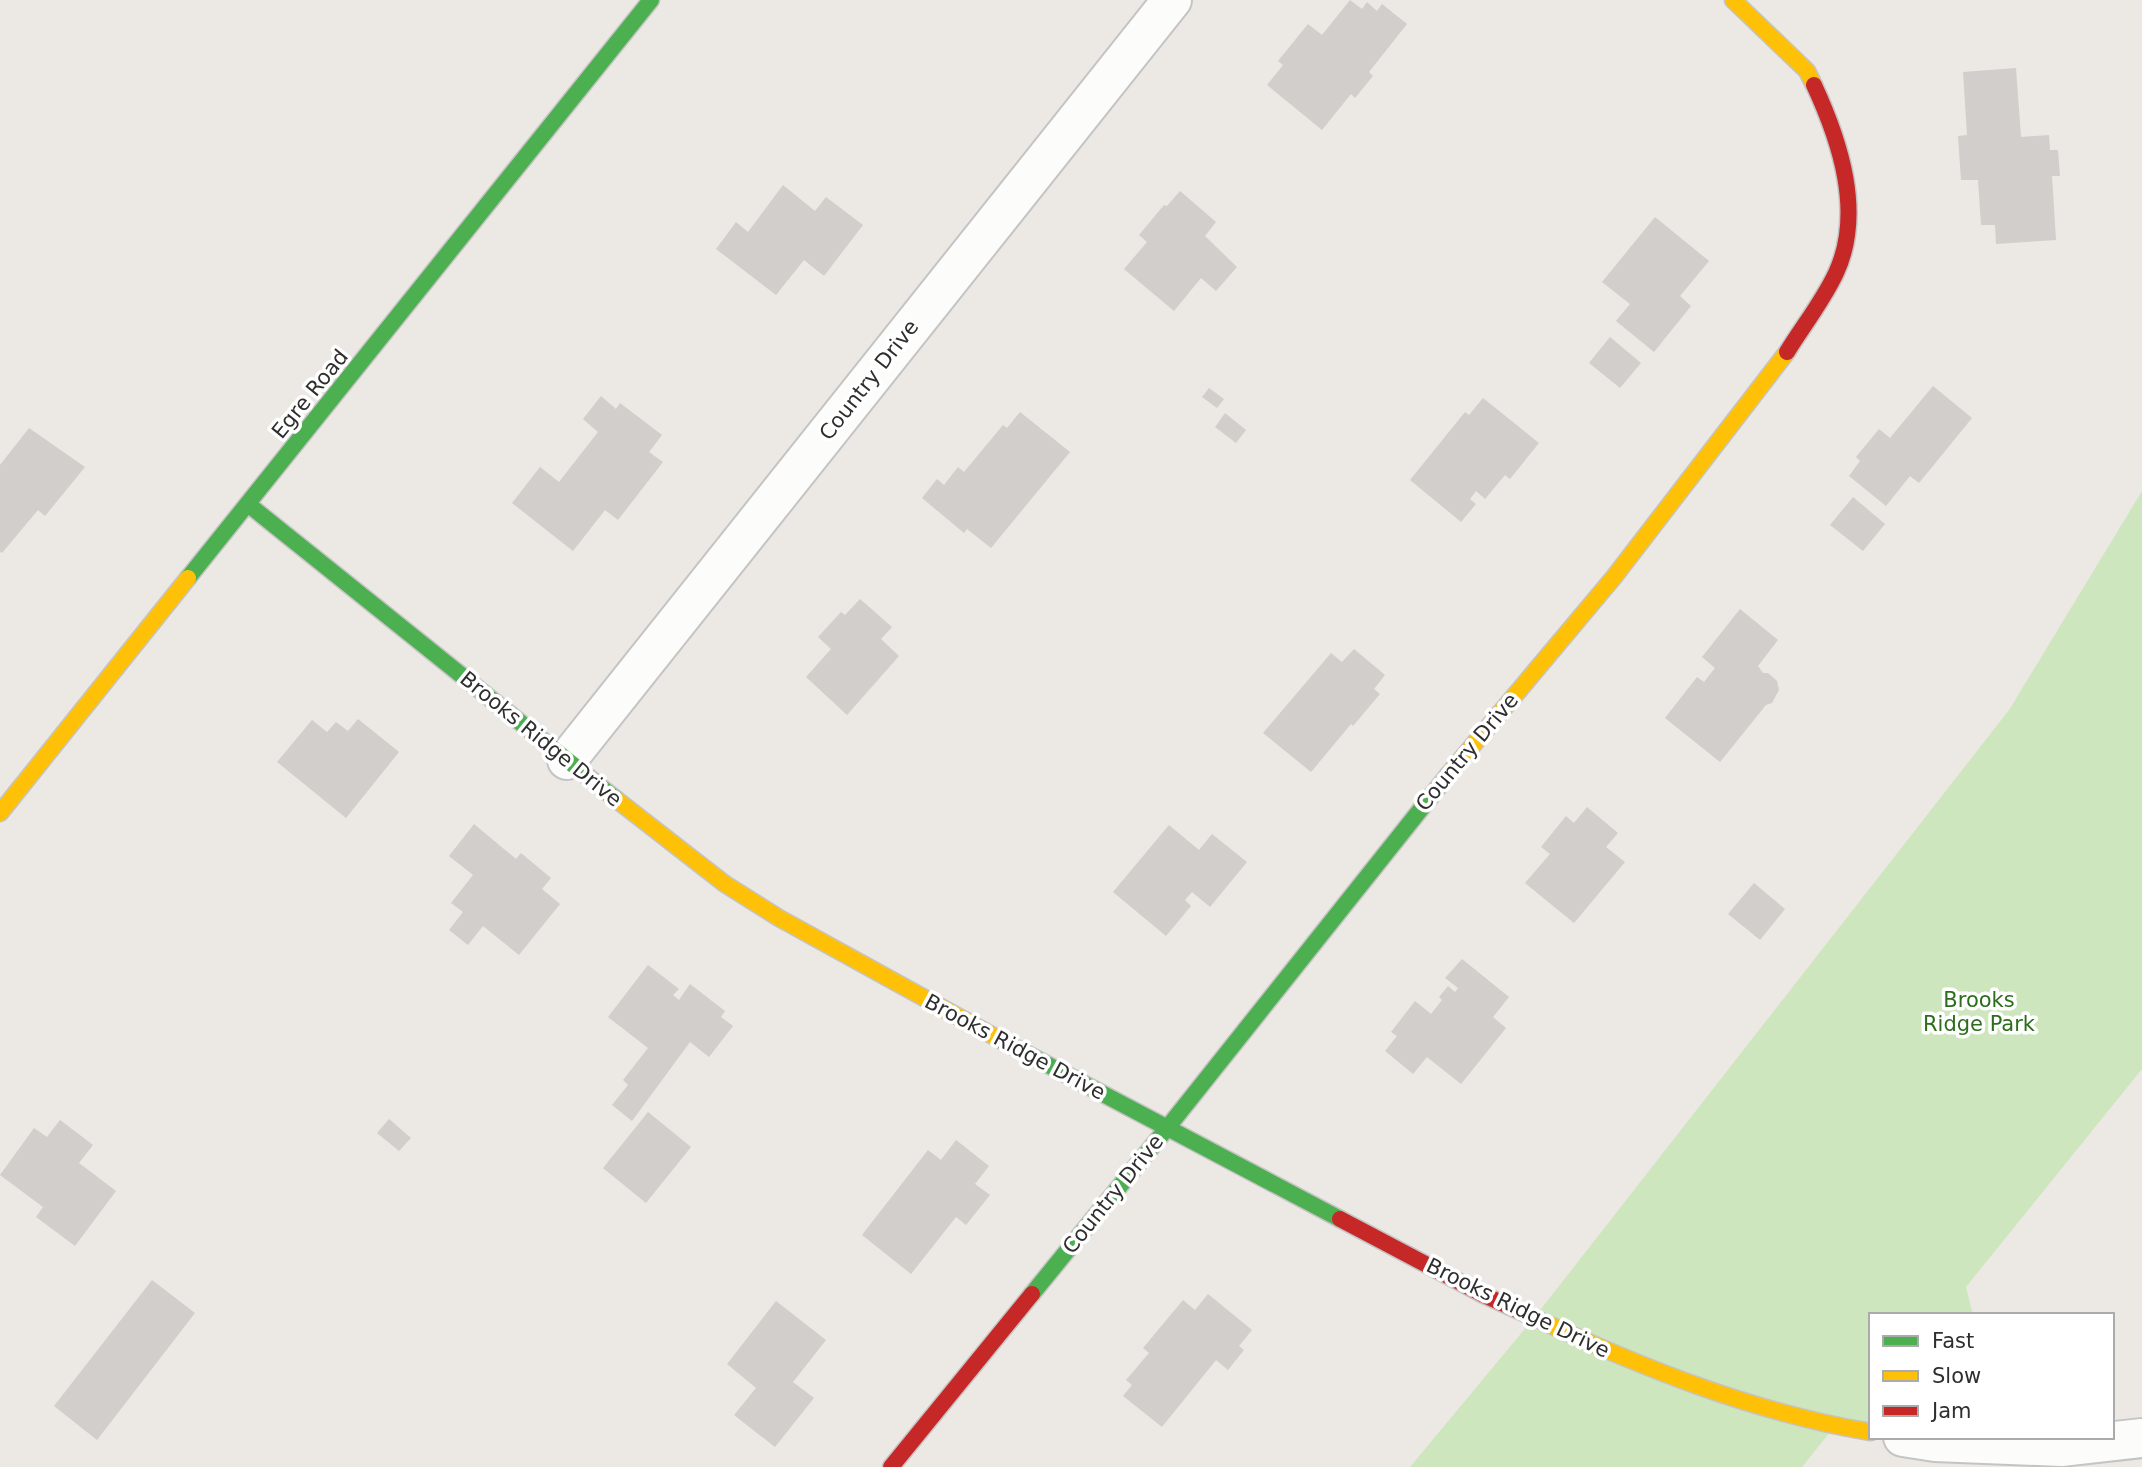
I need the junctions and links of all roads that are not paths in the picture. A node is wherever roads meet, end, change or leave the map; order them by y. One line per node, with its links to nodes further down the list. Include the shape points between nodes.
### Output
1 (651, 0): 4 (street, Egre Road)
2 (1172, 0): 5 (street, Country Drive)
3 (1733, 0): 7 (street, Country Drive, via 1807,71 1827,114 1847,183 1847,237 1836,273 1780,363 1614,577 1413,816)
4 (249, 505): 5 (street, Brooks Ridge Drive); 6 (street, Egre Road)
5 (567, 760): 7 (street, Brooks Ridge Drive, via 725,884 779,918)
6 (0, 813)
7 (1168, 1127): 8 (street, Brooks Ridge Drive, via 1484,1295 1623,1359 1779,1412); 12 (street, Country Drive)
8 (1869, 1432)
9 (2142, 1438): 11 (street)
10 (1914, 1439): 11 (street)
11 (2061, 1457)
12 (891, 1467)

